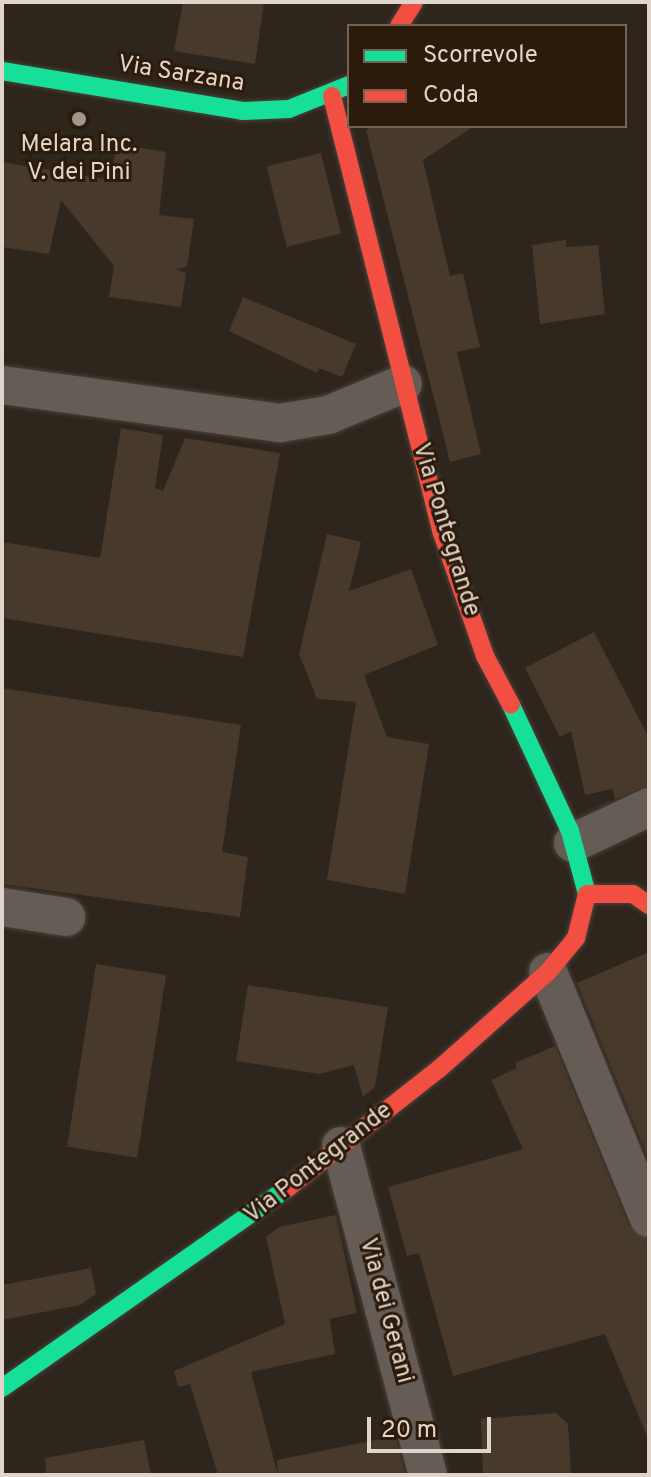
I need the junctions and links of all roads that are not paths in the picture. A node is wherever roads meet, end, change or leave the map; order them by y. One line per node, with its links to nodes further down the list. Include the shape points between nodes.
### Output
1 (414, 2): 2 (street)
2 (400, 24)
3 (2, 71): 5 (street, Via Sarzana, via 243,111 289,109)
4 (347, 86): 5 (street, Via Sarzana)
5 (332, 96): 6 (street, Via Pontegrande)
6 (403, 384): 7 (street, via 328,415 280,423); 9 (street, Via Pontegrande, via 442,533 485,656 535,750)
7 (2, 385)
8 (649, 807): 9 (street)
9 (573, 843): 10 (street, Via Pontegrande)
10 (587, 894): 11 (street, via 633,894); 14 (street, Via Pontegrande, via 576,938)
11 (649, 905)
12 (2, 907): 13 (street)
13 (66, 917)
14 (548, 972): 15 (street, Via Pontegrande, via 439,1069); 16 (street)
15 (341, 1146): 17 (street, Via Pontegrande, via 235,1230); 18 (street, Via dei Gerani)
16 (649, 1218)
17 (2, 1388)
18 (428, 1475)

